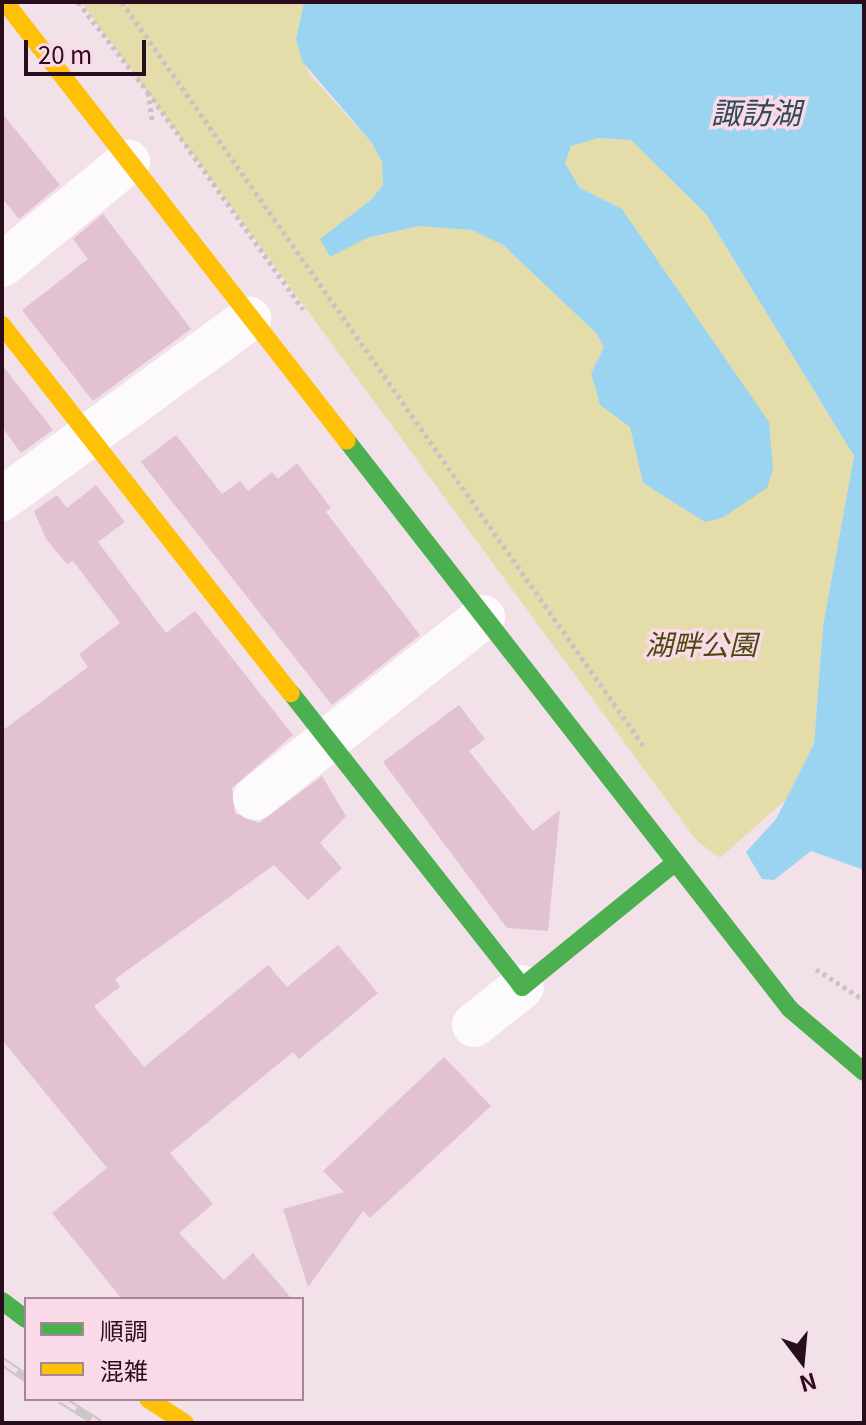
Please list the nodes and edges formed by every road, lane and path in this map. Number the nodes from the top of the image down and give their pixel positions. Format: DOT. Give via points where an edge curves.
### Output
graph roads {
  1 [pos="5,2"];
  2 [pos="78,2"];
  3 [pos="122,2"];
  4 [pos="128,162"];
  5 [pos="2,265"];
  6 [pos="249,319"];
  7 [pos="2,325"];
  8 [pos="89,439"];
  9 [pos="2,499"];
  10 [pos="483,617"];
  11 [pos="327,740"];
  12 [pos="652,758"];
  13 [pos="255,798"];
  14 [pos="676,862"];
  15 [pos="813,967"];
  16 [pos="522,987"];
  17 [pos="864,1000"];
  18 [pos="474,1025"];
  19 [pos="864,1072"];
  20 [pos="2,1301"];
  21 [pos="24,1318"];
  22 [pos="151,1401"];
  23 [pos="185,1423"];
  1 -- 4 [label="main road"];
  2 -- 4 [label="path" via="148,92 153,124"];
  3 -- 12 [label="path"];
  4 -- 5 [label="street"];
  4 -- 6 [label="main road"];
  6 -- 8 [label="street"];
  6 -- 10 [label="main road"];
  7 -- 8 [label="main road"];
  8 -- 9 [label="street"];
  8 -- 11 [label="main road"];
  10 -- 11 [label="street"];
  10 -- 14 [label="main road"];
  11 -- 13 [label="street"];
  11 -- 16 [label="main road"];
  14 -- 16 [label="main road"];
  14 -- 19 [label="main road" via="790,1009"];
  15 -- 17 [label="path"];
  16 -- 18 [label="street"];
  20 -- 21 [label="main road"];
  22 -- 23 [label="main road"];
}
